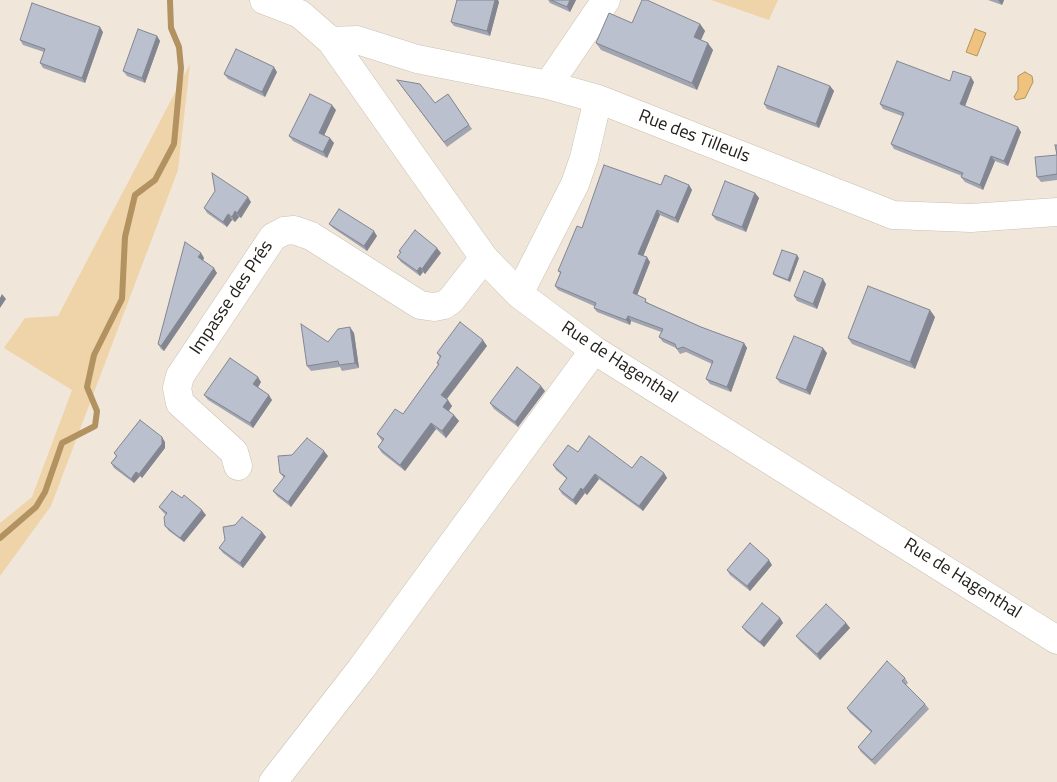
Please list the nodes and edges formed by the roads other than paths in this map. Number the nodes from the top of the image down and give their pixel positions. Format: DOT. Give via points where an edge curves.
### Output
graph roads {
  1 [pos="264,0"];
  2 [pos="606,0"];
  3 [pos="331,41"];
  4 [pos="548,85"];
  5 [pos="598,99"];
  6 [pos="1057,212"];
  7 [pos="484,258"];
  8 [pos="519,294"];
  9 [pos="594,350"];
  10 [pos="238,466"];
  11 [pos="1057,640"];
  12 [pos="273,782"];
  1 -- 3 [label="street, Rue de Hagenthal" via="300,14"];
  2 -- 4 [label="street"];
  3 -- 4 [label="street, Rue des Tilleuls" via="357,40 417,59"];
  3 -- 7 [label="street, Rue de Hagenthal"];
  4 -- 5 [label="street, Rue des Tilleuls"];
  5 -- 6 [label="street, Rue des Tilleuls" via="893,215 971,218"];
  5 -- 8 [label="street" via="575,184"];
  7 -- 8 [label="street, Rue de Hagenthal"];
  7 -- 10 [label="street, Impasse des Prés" via="451,300 434,307 420,305 311,236 294,230 273,237 180,376 177,388 180,403 234,452"];
  8 -- 9 [label="street, Rue de Hagenthal"];
  9 -- 11 [label="street, Rue de Hagenthal"];
  9 -- 12 [label="street" via="361,669"];
}
